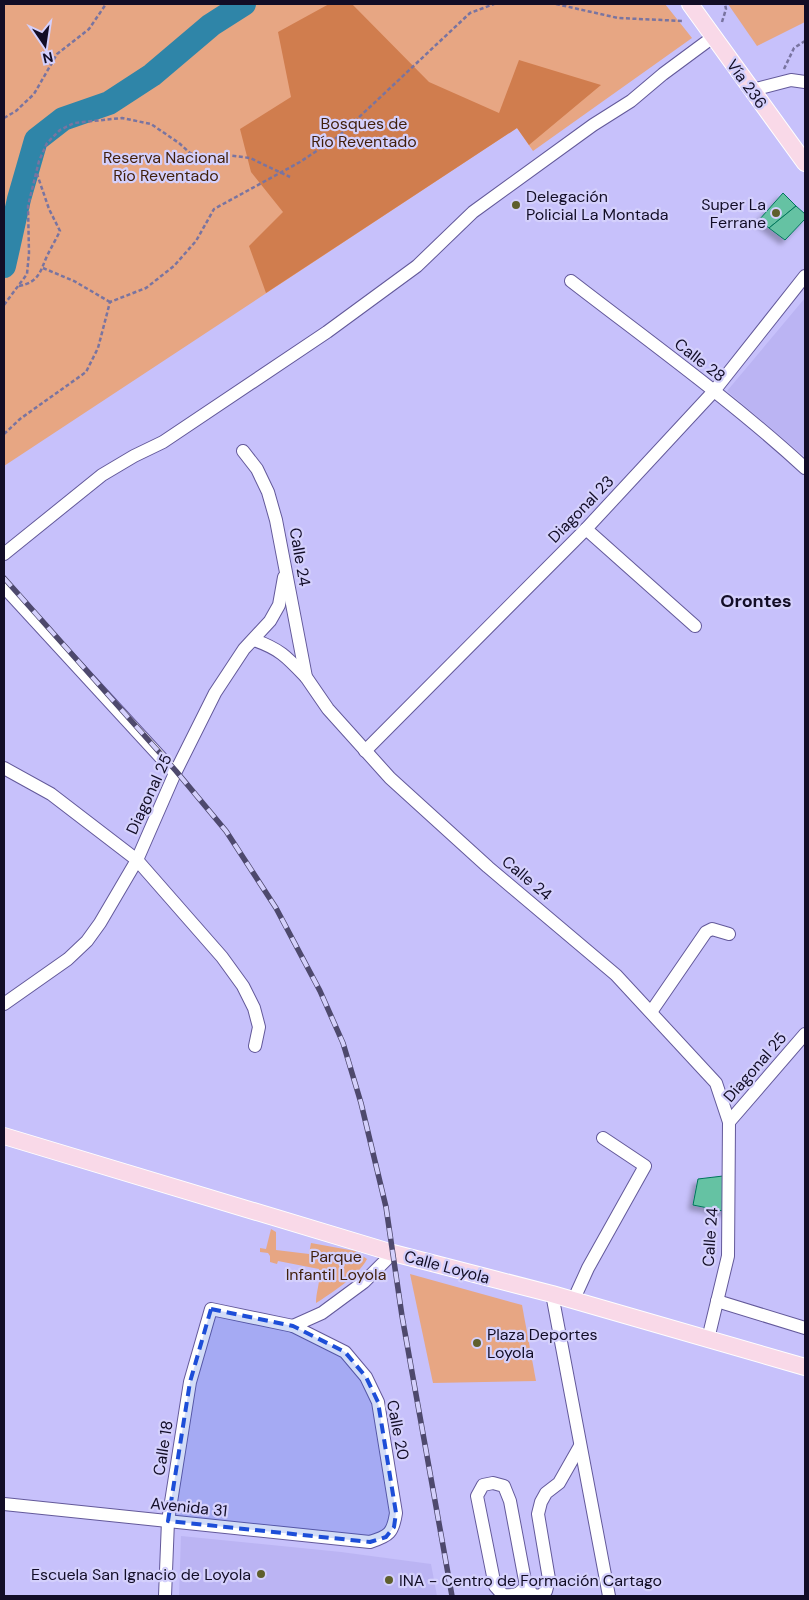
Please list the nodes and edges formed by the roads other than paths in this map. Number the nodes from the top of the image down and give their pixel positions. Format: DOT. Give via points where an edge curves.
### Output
graph roads {
  1 [pos="690,4"];
  2 [pos="713,37"];
  3 [pos="805,82"];
  4 [pos="752,90"];
  5 [pos="805,163"];
  6 [pos="805,276"];
  7 [pos="572,281"];
  8 [pos="714,391"];
  9 [pos="243,451"];
  10 [pos="805,468"];
  11 [pos="586,529"];
  12 [pos="4,554"];
  13 [pos="286,570"];
  14 [pos="4,587"];
  15 [pos="695,626"];
  16 [pos="254,640"];
  17 [pos="306,677"];
  18 [pos="364,751"];
  19 [pos="4,768"];
  20 [pos="175,773"];
  21 [pos="136,860"];
  22 [pos="730,934"];
  23 [pos="4,1004"];
  24 [pos="651,1012"];
  25 [pos="805,1034"];
  26 [pos="255,1046"];
  27 [pos="729,1122"];
  28 [pos="4,1136"];
  29 [pos="603,1138"];
  30 [pos="393,1253"];
  31 [pos="552,1294"];
  32 [pos="573,1300"];
  33 [pos="717,1301"];
  34 [pos="211,1309"];
  35 [pos="293,1326"];
  36 [pos="805,1328"];
  37 [pos="708,1339"];
  38 [pos="805,1367"];
  39 [pos="580,1446"];
  40 [pos="4,1504"];
  41 [pos="168,1521"];
  42 [pos="370,1542"];
  43 [pos="526,1586"];
  44 [pos="165,1596"];
  45 [pos="609,1596"];
  1 -- 2 [label="main road, Vía 236"];
  2 -- 4 [label="main road, Vía 236"];
  2 -- 12 [label="street" via="631,101 473,212 417,266 327,332 163,442 102,475"];
  3 -- 4 [label="street" via="791,80"];
  4 -- 5 [label="main road, Vía 236"];
  6 -- 8 [label="street, Diagonal 23"];
  7 -- 8 [label="street, Calle 28"];
  8 -- 10 [label="street, Calle 28"];
  8 -- 11 [label="street, Diagonal 23"];
  9 -- 13 [label="street, Calle 24" via="257,469 268,492"];
  11 -- 15 [label="street"];
  11 -- 18 [label="street, Diagonal 23"];
  13 -- 16 [label="street, Diagonal 25" via="279,605"];
  13 -- 17 [label="street, Calle 24"];
  14 -- 20 [label="street"];
  16 -- 17 [label="street" via="282,652"];
  16 -- 20 [label="street, Diagonal 25" via="244,649 215,693"];
  17 -- 18 [label="street, Calle 24"];
  18 -- 24 [label="street, Calle 24" via="488,867 616,975"];
  19 -- 21 [label="street" via="51,794"];
  20 -- 21 [label="street, Diagonal 25"];
  21 -- 23 [label="street, Diagonal 25" via="87,941 68,959"];
  21 -- 26 [label="street" via="222,957 243,986 259,1027"];
  22 -- 24 [label="street" via="712,929 706,932"];
  24 -- 27 [label="street, Calle 24" via="716,1083"];
  25 -- 27 [label="street, Diagonal 25"];
  27 -- 33 [label="street, Calle 24" via="728,1256"];
  28 -- 30 [label="main road, Calle Loyola"];
  29 -- 32 [label="street" via="645,1166"];
  30 -- 31 [label="main road, Calle Loyola"];
  30 -- 35 [label="street" via="364,1282 322,1313"];
  31 -- 32 [label="main road, Calle Loyola"];
  31 -- 39 [label="street"];
  32 -- 37 [label="main road, Calle Loyola"];
  33 -- 36 [label="street"];
  33 -- 37 [label="street, Calle 24"];
  34 -- 35 [label="street, Calle 20"];
  34 -- 41 [label="street, Calle 18" via="190,1382"];
  35 -- 42 [label="street, Calle 20" via="345,1352 366,1377 378,1402 396,1514 394,1527 386,1537"];
  37 -- 38 [label="main road, Calle Loyola"];
  39 -- 43 [label="street" via="559,1484 546,1493 538,1514 549,1579 546,1590 540,1596 533,1595"];
  39 -- 45 [label="street"];
  40 -- 41 [label="street, Avenida 31"];
  41 -- 42 [label="street, Avenida 31"];
  41 -- 44 [label="street, Calle 18"];
  43 -- 43 [label="street" via="510,1501 504,1486 483,1485 477,1496 495,1586 503,1595 511,1596 520,1594"];
}
